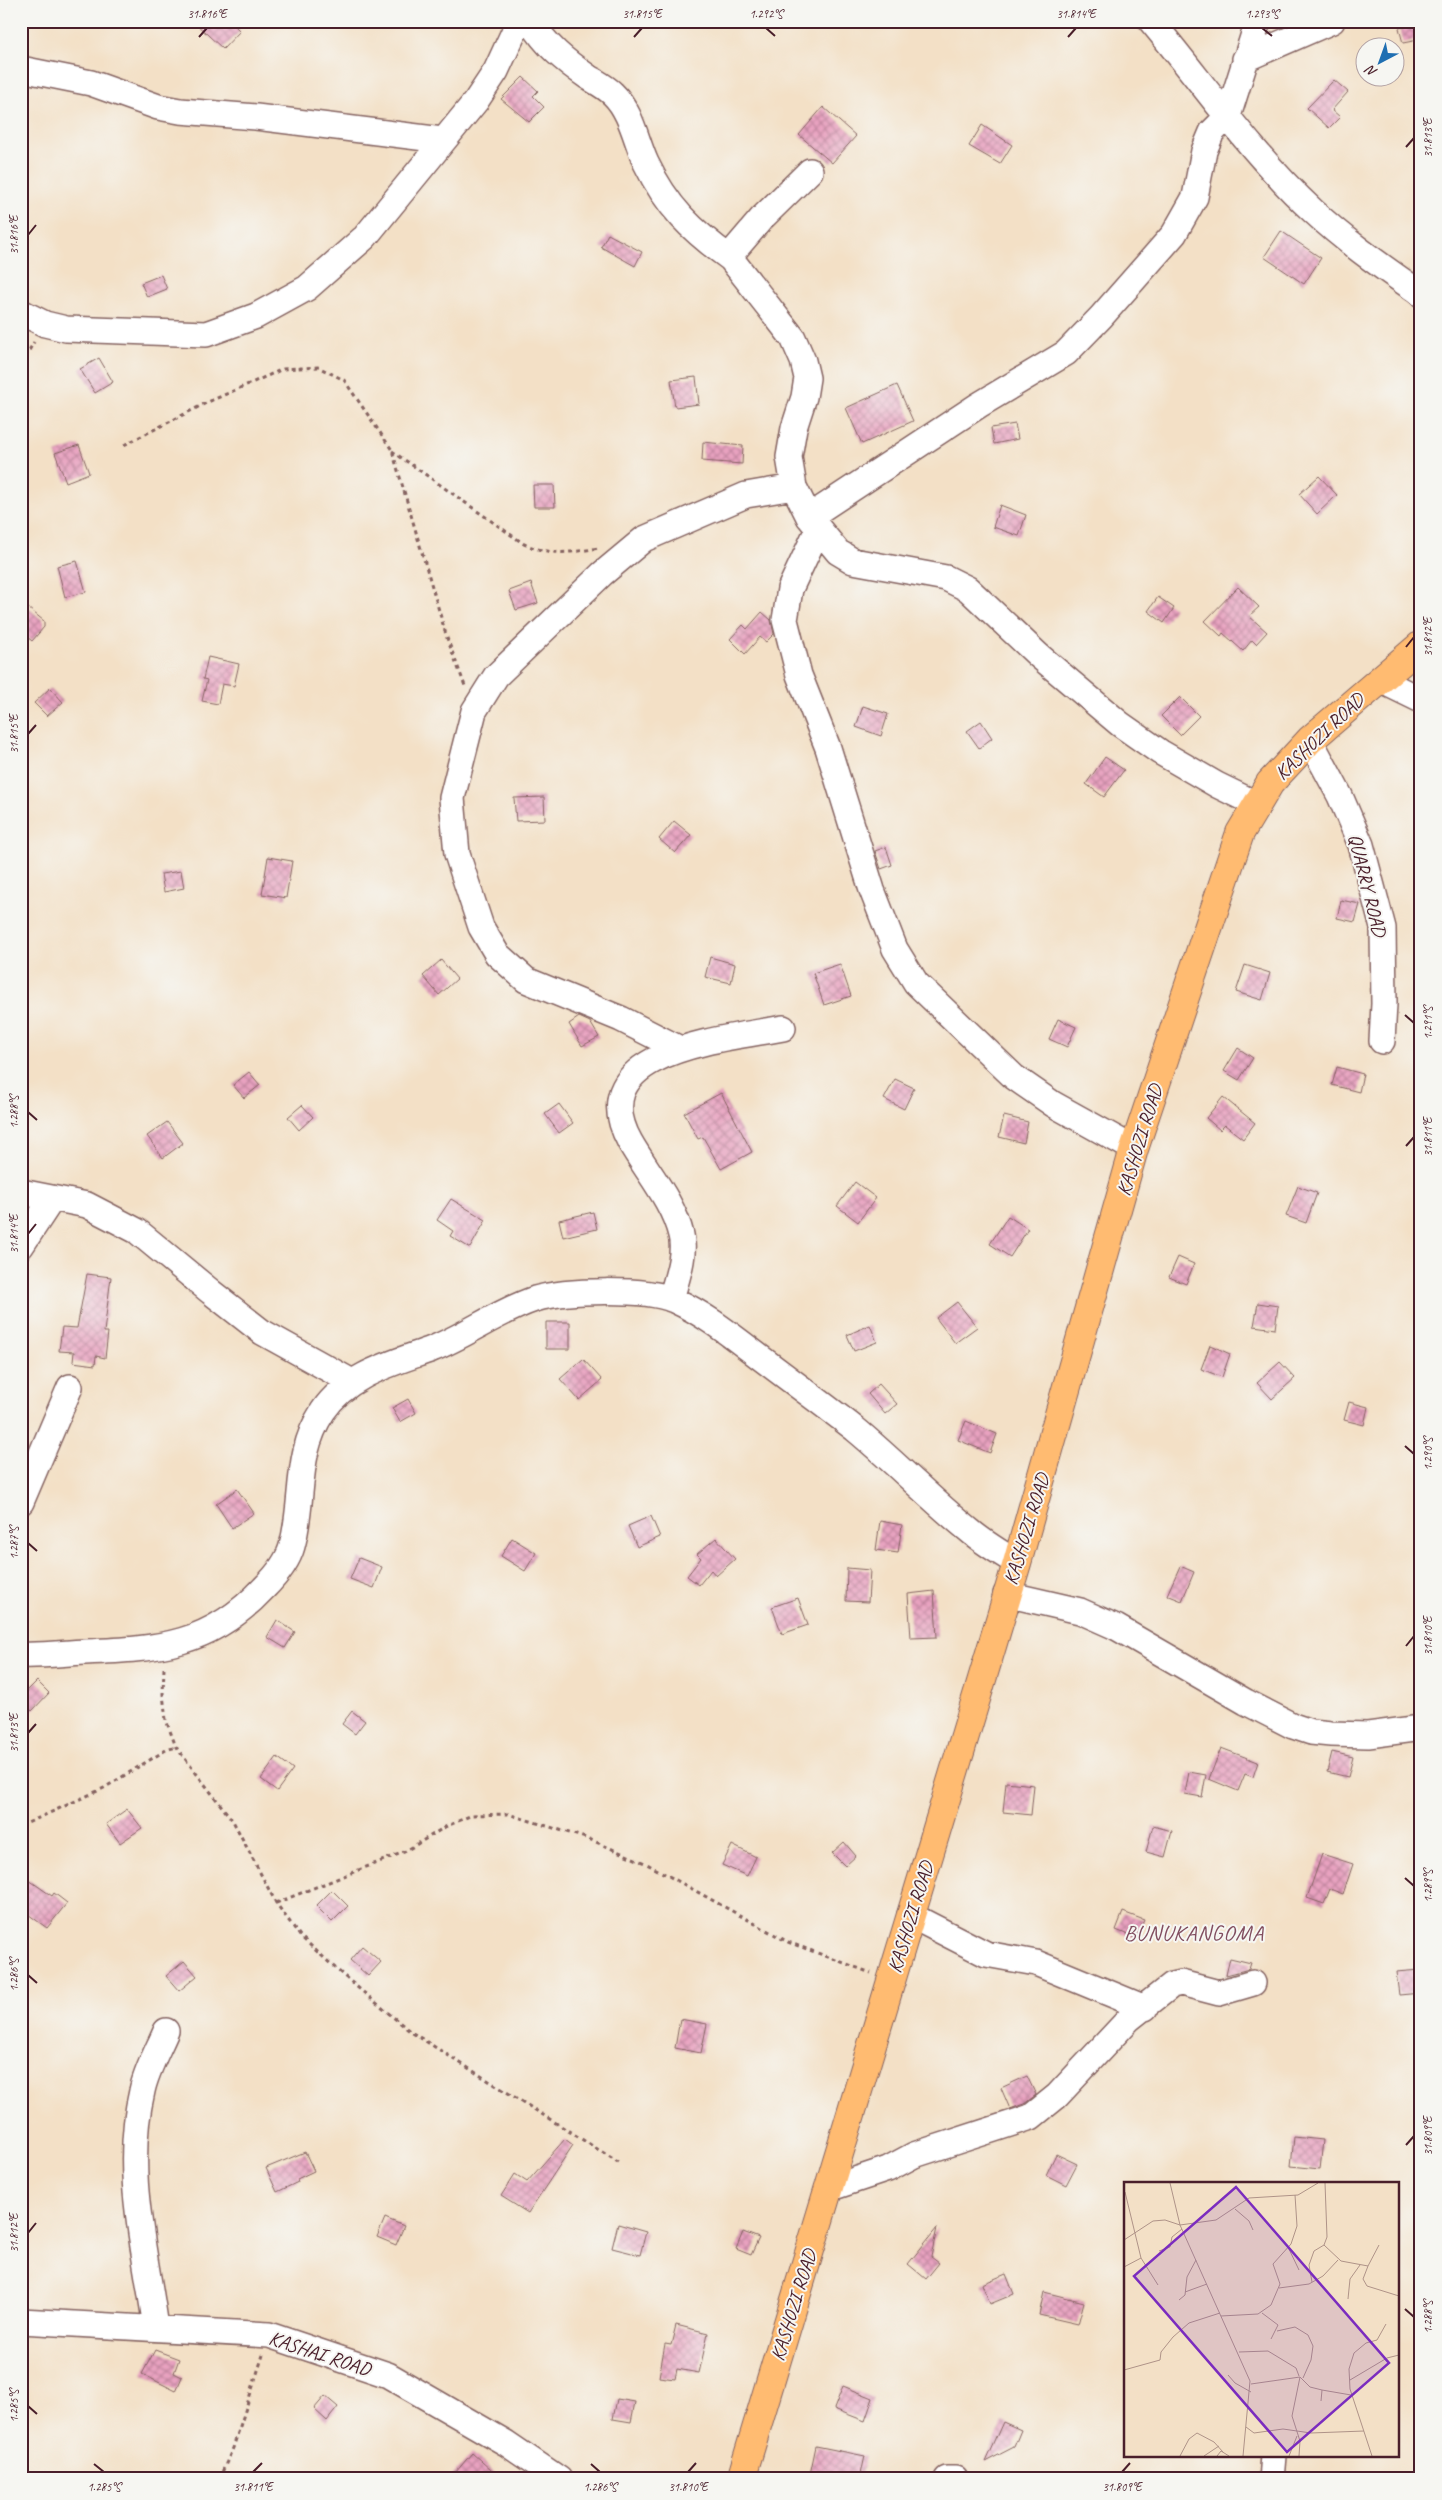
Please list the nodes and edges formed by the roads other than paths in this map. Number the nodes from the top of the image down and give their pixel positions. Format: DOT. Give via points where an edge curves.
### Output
graph roads {
  1 [pos="519,21"];
  2 [pos="532,21"];
  3 [pos="1151,21"];
  4 [pos="1258,21"];
  5 [pos="1332,21"];
  6 [pos="1245,59"];
  7 [pos="21,69"];
  8 [pos="1228,116"];
  9 [pos="442,140"];
  10 [pos="810,171"];
  11 [pos="731,259"];
  12 [pos="1421,294"];
  13 [pos="21,312"];
  14 [pos="794,487"];
  15 [pos="813,523"];
  16 [pos="1421,645"];
  17 [pos="1380,680"];
  18 [pos="1421,700"];
  19 [pos="1310,740"];
  20 [pos="1256,804"];
  21 [pos="784,1028"];
  22 [pos="1382,1041"];
  23 [pos="678,1048"];
  24 [pos="1134,1149"];
  25 [pos="21,1192"];
  26 [pos="52,1198"];
  27 [pos="21,1246"];
  28 [pos="671,1299"];
  29 [pos="352,1382"];
  30 [pos="70,1387"];
  31 [pos="21,1502"];
  32 [pos="1017,1563"];
  33 [pos="1006,1594"];
  34 [pos="21,1655"];
  35 [pos="1421,1728"];
  36 [pos="910,1915"];
  37 [pos="1253,1983"];
  38 [pos="1145,2008"];
  39 [pos="166,2031"];
  40 [pos="828,2189"];
  41 [pos="21,2321"];
  42 [pos="156,2328"];
  43 [pos="1273,2458"];
  44 [pos="559,2479"];
  45 [pos="741,2479"];
  46 [pos="947,2479"];
  47 [pos="955,2479"];
  48 [pos="1271,2479"];
  1 -- 9 [label="street" via="496,71 476,101"];
  2 -- 11 [label="street" via="550,48 614,94 665,196 687,225"];
  3 -- 8 [label="street"];
  4 -- 6 [label="street"];
  5 -- 6 [label="street"];
  6 -- 8 [label="street"];
  7 -- 9 [label="street" via="92,82 180,111"];
  8 -- 12 [label="street" via="1312,211"];
  8 -- 15 [label="street" via="1212,132 1204,151 1194,197 1174,234 1066,353 979,405"];
  9 -- 13 [label="street" via="365,238 307,288 256,316 206,334 66,329 45,324"];
  10 -- 11 [label="street" via="762,218 733,252"];
  11 -- 14 [label="street" via="793,338 803,361 807,378 789,457"];
  14 -- 15 [label="street"];
  14 -- 23 [label="street" via="746,495 644,539 602,574 496,676 474,711 452,798 457,854 481,928 497,954 526,980 621,1019"];
  15 -- 20 [label="street" via="838,552 853,561 946,578 968,589 1038,655 1120,724 1160,752"];
  15 -- 24 [label="street" via="790,589 785,620 799,675 828,748 872,890 895,949 916,984 1014,1078 1053,1104"];
  16 -- 17 [label="main road, KASHOZI ROAD"];
  17 -- 18 [label="street"];
  17 -- 19 [label="main road, KASHOZI ROAD"];
  19 -- 20 [label="main road, KASHOZI ROAD" via="1270,783"];
  19 -- 22 [label="street, QUARRY ROAD" via="1340,796 1361,845 1383,928"];
  20 -- 24 [label="main road, KASHOZI ROAD" via="1240,833 1229,864"];
  21 -- 23 [label="street"];
  23 -- 28 [label="street" via="652,1060 634,1074 623,1088 621,1102 629,1141 659,1188 682,1236 682,1255"];
  24 -- 32 [label="main road, KASHOZI ROAD"];
  25 -- 26 [label="street"];
  26 -- 27 [label="street"];
  26 -- 29 [label="street" via="87,1204 137,1231 262,1332"];
  28 -- 29 [label="street" via="654,1293 634,1292 537,1299 435,1348 395,1361"];
  28 -- 32 [label="street" via="709,1318 856,1430 972,1533"];
  29 -- 34 [label="street" via="325,1408 312,1432 304,1456 292,1546 284,1562 251,1602 234,1616 200,1635 164,1647 123,1652"];
  30 -- 31 [label="street"];
  32 -- 33 [label="main road, KASHOZI ROAD"];
  33 -- 35 [label="street" via="1080,1611 1116,1627 1231,1694 1311,1732 1368,1735"];
  33 -- 36 [label="main road, KASHOZI ROAD"];
  36 -- 38 [label="street" via="986,1954 1036,1963"];
  36 -- 40 [label="main road, KASHOZI ROAD"];
  37 -- 38 [label="street" via="1219,1993 1181,1983 1172,1985"];
  38 -- 40 [label="street" via="1129,2019 1057,2096 1031,2117 914,2155 888,2169"];
  39 -- 42 [label="street" via="142,2089 134,2135 138,2221 147,2259"];
  40 -- 45 [label="main road, KASHOZI ROAD"];
  41 -- 42 [label="street, KASHAI ROAD"];
  42 -- 44 [label="street, KASHAI ROAD" via="270,2335 388,2375 506,2443"];
  43 -- 48 [label="street"];
  46 -- 47 [label="street"];
}
